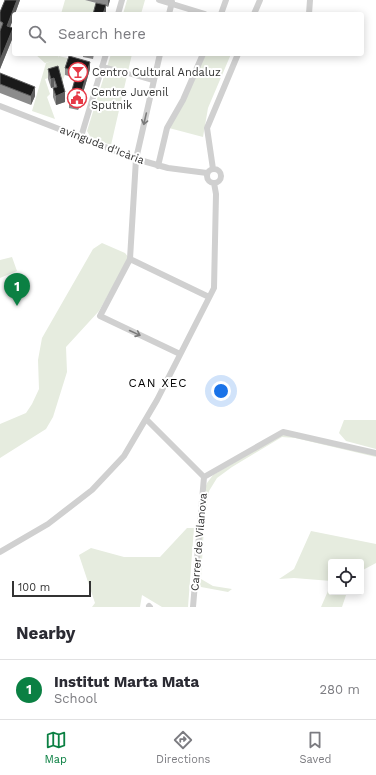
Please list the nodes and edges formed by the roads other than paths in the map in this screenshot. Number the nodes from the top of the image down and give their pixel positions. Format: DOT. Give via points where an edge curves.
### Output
graph roads {
  1 [pos="122,0"];
  2 [pos="159,0"];
  3 [pos="226,0"];
  4 [pos="260,0"];
  5 [pos="310,0"];
  6 [pos="172,2"];
  7 [pos="119,12"];
  8 [pos="170,12"];
  9 [pos="200,12"];
  10 [pos="222,12"];
  11 [pos="255,12"];
  12 [pos="309,12"];
  13 [pos="105,56"];
  14 [pos="160,56"];
  15 [pos="202,56"];
  16 [pos="237,56"];
  17 [pos="102,66"];
  18 [pos="154,81"];
  19 [pos="0,106"];
  20 [pos="81,137"];
  21 [pos="136,159"];
  22 [pos="158,166"];
  23 [pos="210,171"];
  24 [pos="214,183"];
  25 [pos="130,259"];
  26 [pos="210,297"];
  27 [pos="180,354"];
  28 [pos="146,419"];
  29 [pos="376,453"];
  30 [pos="204,477"];
  31 [pos="0,552"];
  32 [pos="193,607"];
  1 -- 7 [label="street"];
  2 -- 6 [label="street"];
  3 -- 10 [label="street"];
  4 -- 11 [label="street"];
  5 -- 12 [label="street"];
  6 -- 8 [label="street"];
  6 -- 9 [label="street"];
  13 -- 17 [label="street"];
  14 -- 18 [label="street"];
  15 -- 22 [label="street" via="183,100 166,128"];
  16 -- 23 [label="street" via="207,128"];
  17 -- 18 [label="street"];
  17 -- 20 [label="street"];
  18 -- 21 [label="street, one-way"];
  19 -- 20 [label="street, avinguda d'Icària"];
  20 -- 21 [label="street, avinguda d'Icària"];
  21 -- 22 [label="street, avinguda d'Icària"];
  21 -- 25 [label="street"];
  22 -- 23 [label="street, avinguda d'Icària" via="191,172"];
  23 -- 24 [label="street" via="208,180"];
  23 -- 24 [label="street" via="219,171 221,175 219,182"];
  24 -- 26 [label="street" via="214,288"];
  25 -- 26 [label="street"];
  25 -- 27 [label="street, one-way" via="100,316"];
  26 -- 27 [label="street"];
  27 -- 28 [label="street"];
  28 -- 30 [label="street"];
  28 -- 31 [label="street" via="124,456 92,490 48,524"];
  29 -- 30 [label="street" via="282,432"];
  30 -- 32 [label="street, Carrer de Vilanova"];
}
